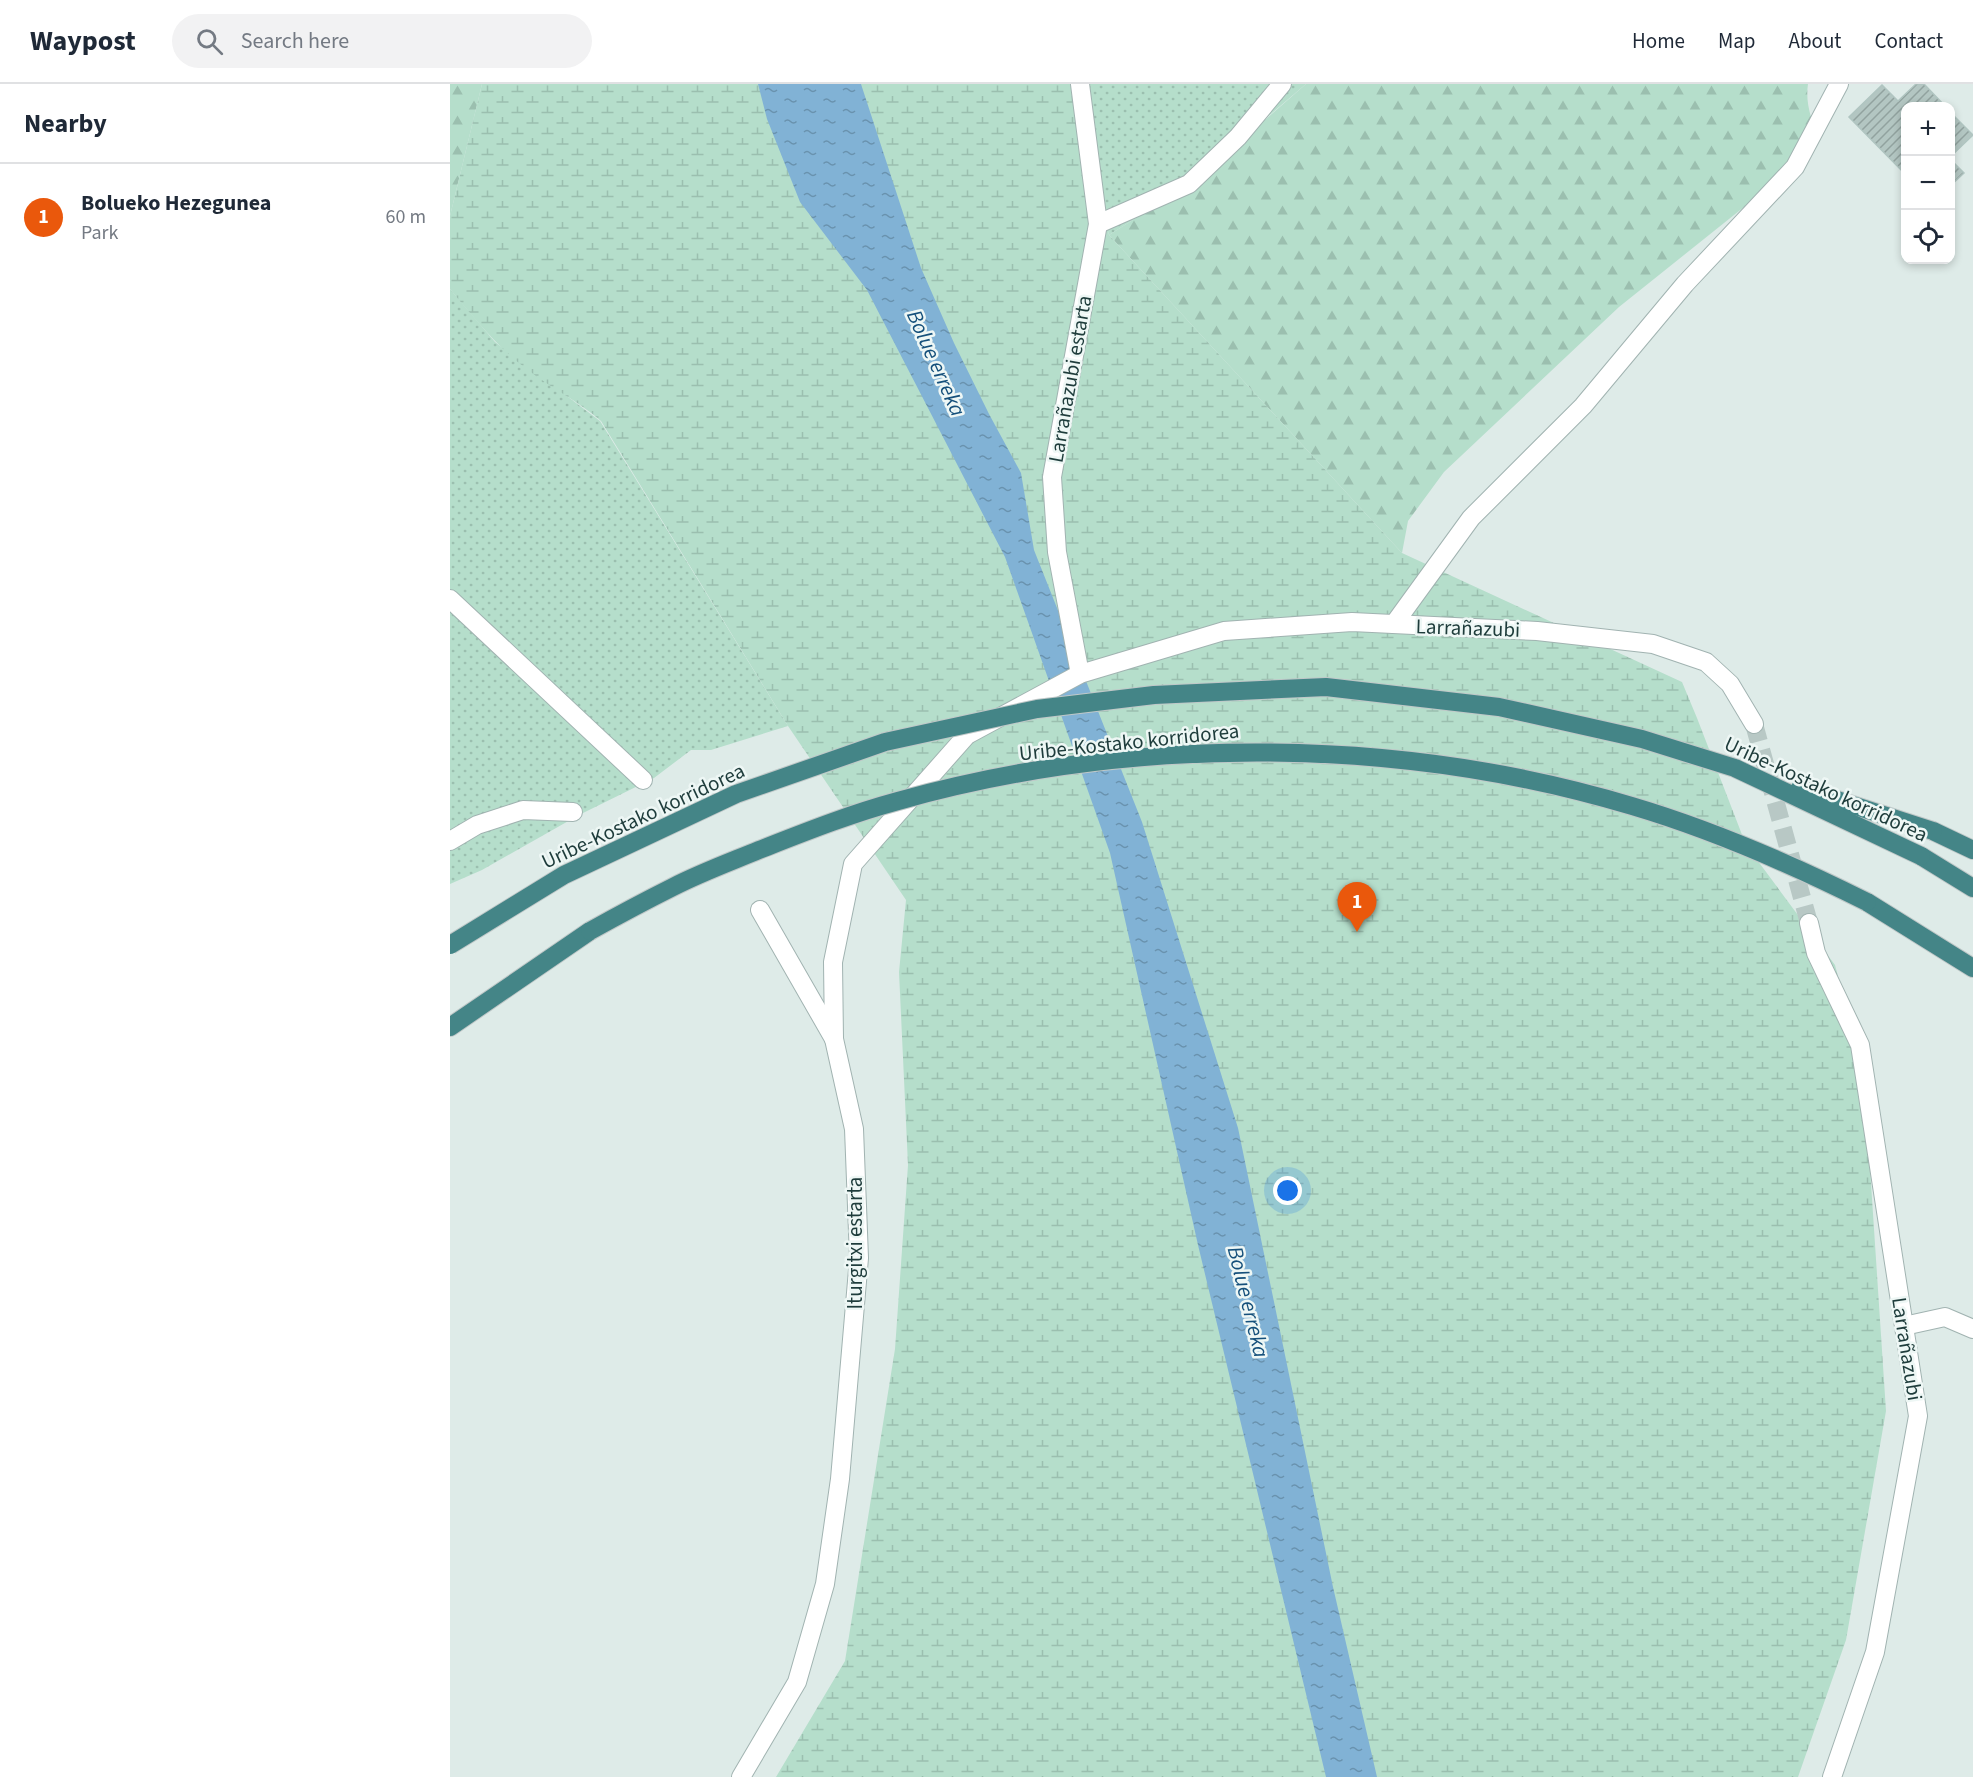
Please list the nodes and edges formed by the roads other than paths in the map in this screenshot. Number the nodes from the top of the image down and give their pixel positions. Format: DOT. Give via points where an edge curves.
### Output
graph roads {
  1 [pos="1080,84"];
  2 [pos="1282,84"];
  3 [pos="1839,84"];
  4 [pos="1098,224"];
  5 [pos="450,599"];
  6 [pos="1394,624"];
  7 [pos="1080,674"];
  8 [pos="1754,724"];
  9 [pos="967,735"];
  10 [pos="1735,768"];
  11 [pos="643,780"];
  12 [pos="573,812"];
  13 [pos="450,841"];
  14 [pos="1973,850"];
  15 [pos="1973,888"];
  16 [pos="760,910"];
  17 [pos="1809,922"];
  18 [pos="450,945"];
  19 [pos="1973,968"];
  20 [pos="450,1027"];
  21 [pos="834,1039"];
  22 [pos="1904,1326"];
  23 [pos="1973,1329"];
  24 [pos="741,1777"];
  25 [pos="1832,1777"];
  1 -- 4 [label="street, Larrañazubi estarta"];
  2 -- 4 [label="street" via="1238,137 1189,184"];
  3 -- 6 [label="street" via="1795,167 1685,285 1583,406 1471,518"];
  4 -- 7 [label="street, Larrañazubi estarta" via="1052,477 1057,552"];
  5 -- 11 [label="street"];
  6 -- 7 [label="street, Larrañazubi" via="1352,622 1224,631"];
  6 -- 8 [label="street, Larrañazubi" via="1538,631 1653,644 1706,662 1730,684"];
  7 -- 9 [label="street, Larrañazubi"];
  9 -- 21 [label="street, Iturgitxi estarta" via="853,864 833,962"];
  10 -- 14 [label="highway, bridge" via="1934,831"];
  10 -- 15 [label="highway, Uribe-Kostako korridorea, bridge" via="1921,856"];
  10 -- 18 [label="highway, Uribe-Kostako korridorea, bridge" via="1642,739 1499,707 1326,687 1154,695 1037,709 885,742 736,794 564,875"];
  12 -- 13 [label="street" via="523,810 477,825"];
  16 -- 21 [label="street"];
  17 -- 22 [label="street, Larrañazubi" via="1816,953 1860,1045"];
  19 -- 20 [label="highway, Uribe-Kostako korridorea, bridge" via="1867,902 1805,872 1722,836 1553,784 1408,760 1343,754 1173,755 1057,767 967,784 897,801 816,828 675,886 590,931"];
  21 -- 24 [label="street, Iturgitxi estarta" via="854,1129 859,1258 840,1479 825,1584 797,1682"];
  22 -- 23 [label="street" via="1945,1317"];
  22 -- 25 [label="street, Larrañazubi" via="1918,1416 1875,1652"];
}
